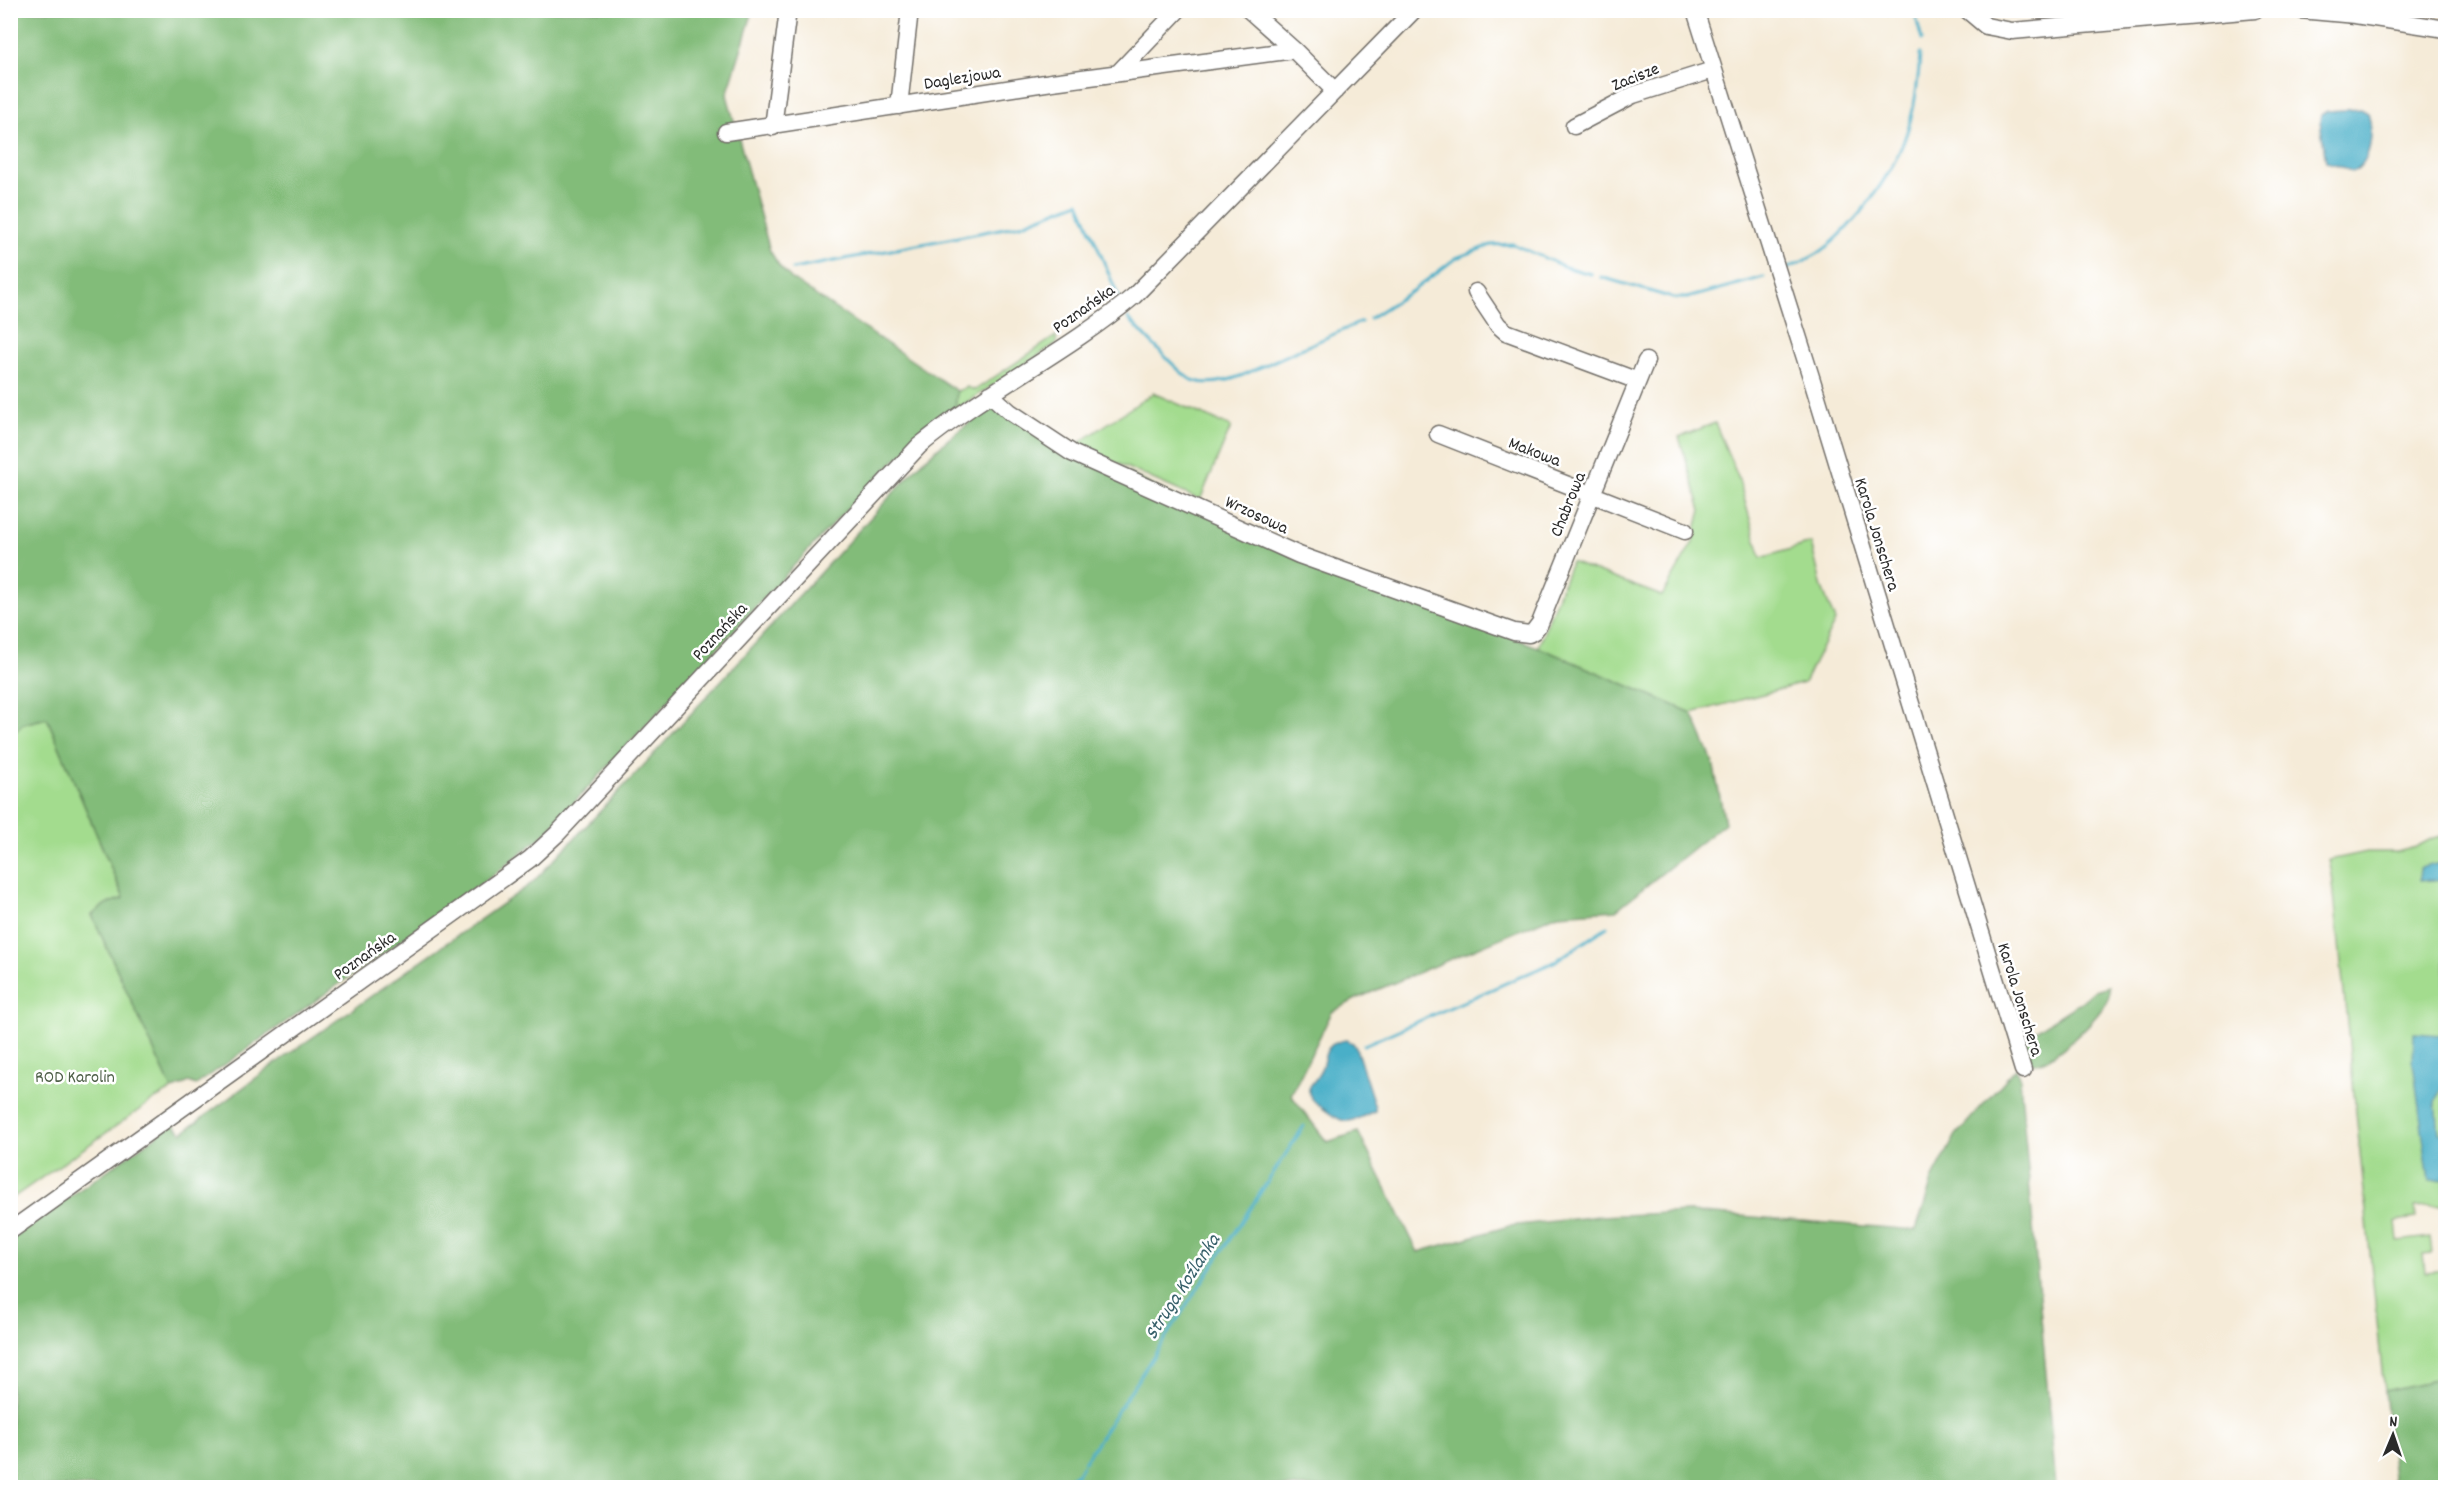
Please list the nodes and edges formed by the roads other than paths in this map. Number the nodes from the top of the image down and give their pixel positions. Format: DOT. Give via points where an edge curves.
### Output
graph roads {
  1 [pos="788,10"];
  2 [pos="910,10"];
  3 [pos="1178,10"];
  4 [pos="1249,10"];
  5 [pos="1414,10"];
  6 [pos="1695,10"];
  7 [pos="1966,10"];
  8 [pos="2255,10"];
  9 [pos="2300,10"];
  10 [pos="2445,29"];
  11 [pos="1294,50"];
  12 [pos="1713,70"];
  13 [pos="1118,73"];
  14 [pos="1335,91"];
  15 [pos="899,106"];
  16 [pos="1574,126"];
  17 [pos="773,127"];
  18 [pos="726,132"];
  19 [pos="1476,292"];
  20 [pos="1646,361"];
  21 [pos="1638,381"];
  22 [pos="990,394"];
  23 [pos="1438,434"];
  24 [pos="1592,494"];
  25 [pos="1685,531"];
  26 [pos="1524,634"];
  27 [pos="2023,1070"];
  28 [pos="10,1231"];
  1 -- 17 [label="street"];
  2 -- 15 [label="street"];
  3 -- 13 [label="street"];
  4 -- 11 [label="street"];
  5 -- 14 [label="street, Poznańska"];
  6 -- 12 [label="street, Karola Jonschera"];
  7 -- 8 [label="street" via="1986,26 2012,31"];
  9 -- 10 [label="street"];
  11 -- 13 [label="street, Daglezjowa"];
  11 -- 14 [label="street"];
  12 -- 16 [label="street, Zacisze" via="1633,95"];
  12 -- 27 [label="street, Karola Jonschera"];
  13 -- 15 [label="street, Daglezjowa"];
  14 -- 22 [label="street, Poznańska" via="1134,296"];
  15 -- 17 [label="street, Daglezjowa"];
  17 -- 18 [label="street, Daglezjowa"];
  19 -- 21 [label="street" via="1506,332"];
  20 -- 21 [label="street, Chabrowa"];
  21 -- 24 [label="street, Chabrowa"];
  22 -- 26 [label="street, Wrzosowa" via="1072,453 1299,555"];
  22 -- 28 [label="street, Poznańska" via="907,458 530,859"];
  23 -- 24 [label="street, Makowa"];
  24 -- 25 [label="street, Makowa"];
  24 -- 26 [label="street, Chabrowa" via="1537,628"];
}
